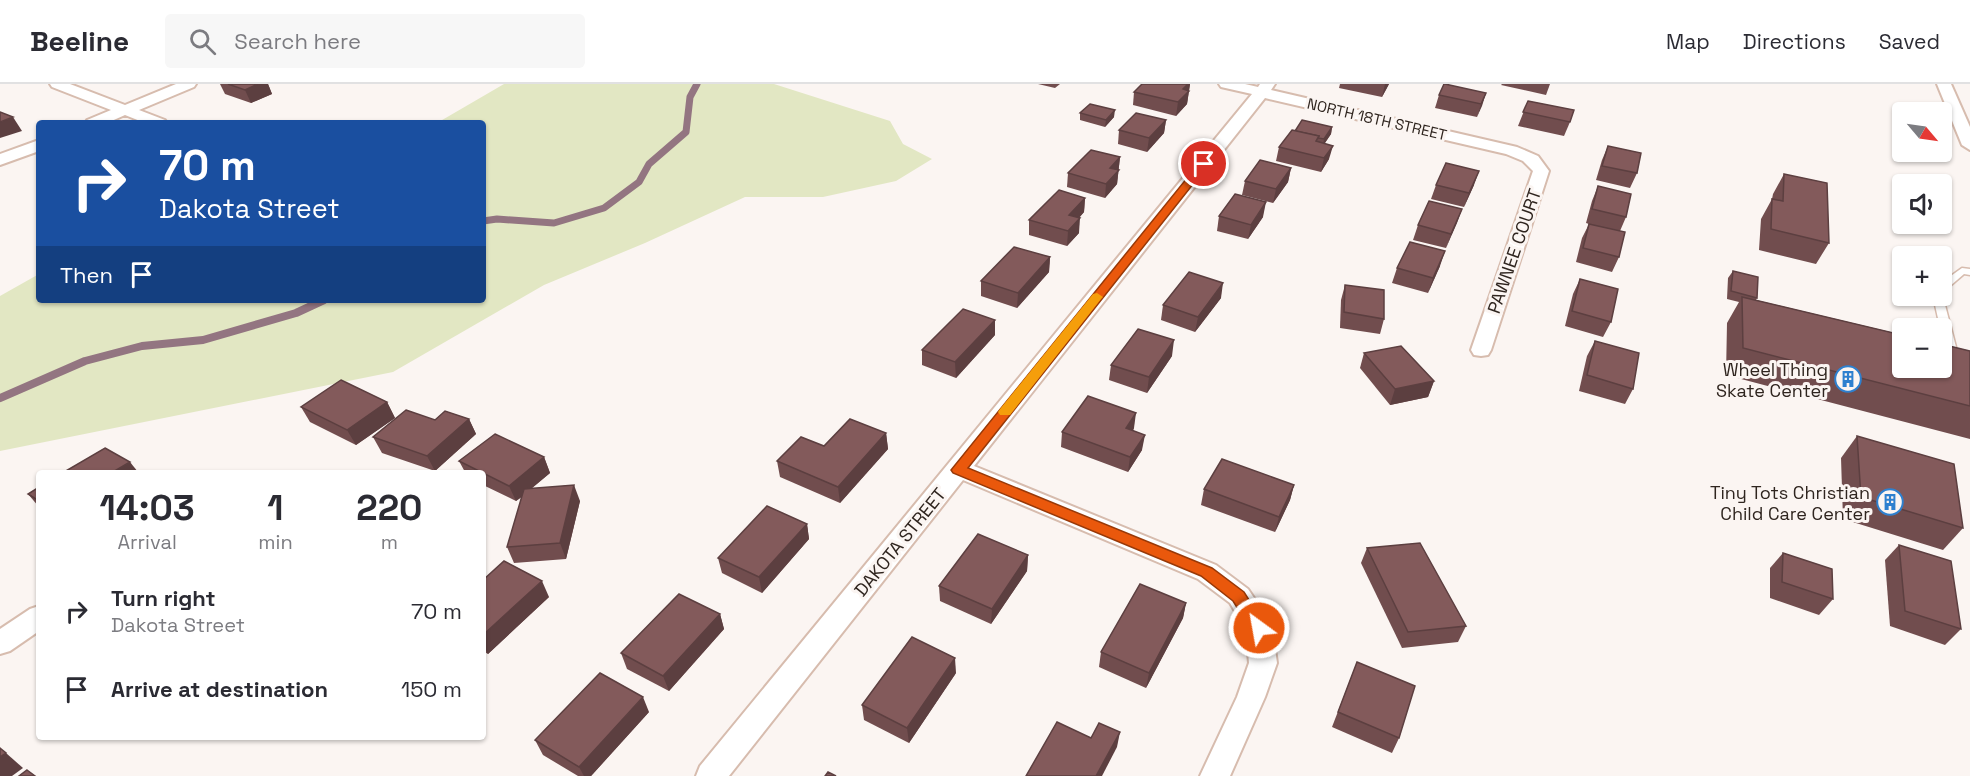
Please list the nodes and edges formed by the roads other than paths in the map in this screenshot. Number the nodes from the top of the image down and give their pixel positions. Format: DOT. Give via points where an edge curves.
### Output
graph roads {
  1 [pos="57,84"];
  2 [pos="189,84"];
  3 [pos="1226,84"];
  4 [pos="1944,84"];
  5 [pos="1265,88"];
  6 [pos="126,110"];
  7 [pos="101,120"];
  8 [pos="151,120"];
  9 [pos="1970,145"];
  10 [pos="36,146"];
  11 [pos="1528,156"];
  12 [pos="0,160"];
  13 [pos="1970,272"];
  14 [pos="1943,318"];
  15 [pos="1480,350"];
  16 [pos="958,470"];
  17 [pos="36,619"];
  18 [pos="0,643"];
  19 [pos="711,776"];
  20 [pos="1215,776"];
  1 -- 6 [label="street"];
  2 -- 6 [label="street"];
  3 -- 5 [label="street, NORTH 18TH STREET"];
  4 -- 9 [label="street"];
  5 -- 11 [label="street, NORTH 18TH STREET"];
  5 -- 16 [label="street, DAKOTA STREET"];
  6 -- 7 [label="street"];
  6 -- 8 [label="street"];
  10 -- 12 [label="street"];
  11 -- 15 [label="street, PAWNEE COURT" via="1541,171"];
  13 -- 14 [label="lane" via="1962,271 1945,285 1940,305"];
  16 -- 19 [label="street, DAKOTA STREET"];
  16 -- 20 [label="street" via="1207,572 1239,596 1259,628 1263,663"];
  17 -- 18 [label="street"];
}
